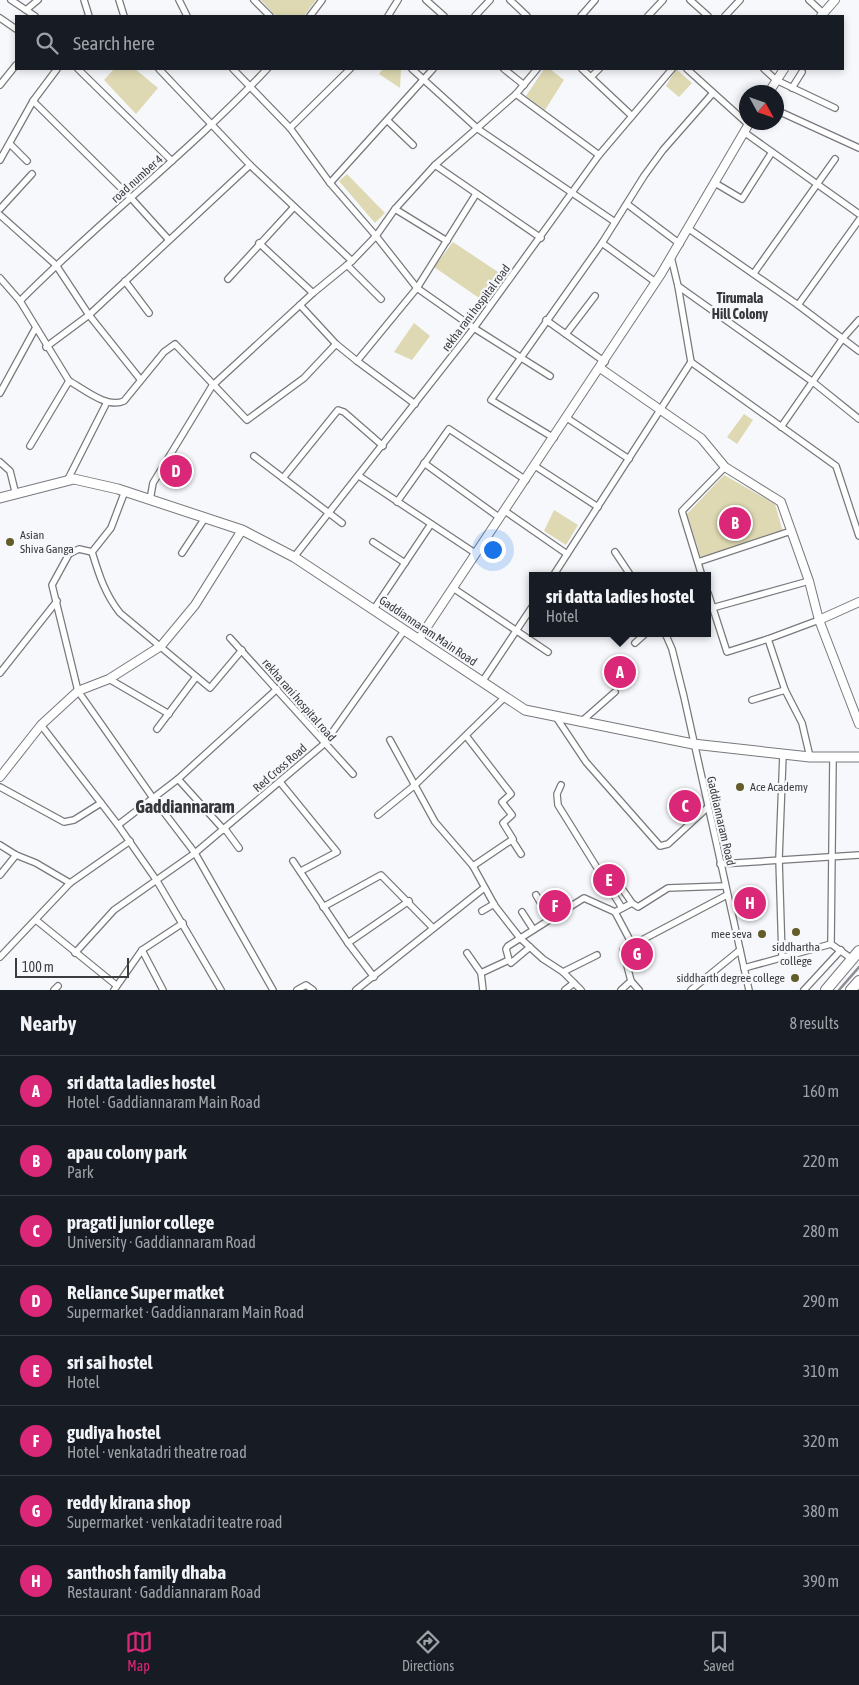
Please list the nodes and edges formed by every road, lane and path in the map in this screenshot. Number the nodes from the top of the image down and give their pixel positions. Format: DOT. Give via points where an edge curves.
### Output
graph roads {
  1 [pos="12,0"];
  2 [pos="38,0"];
  3 [pos="84,0"];
  4 [pos="119,0"];
  5 [pos="179,0"];
  6 [pos="254,0"];
  7 [pos="322,0"];
  8 [pos="398,0"];
  9 [pos="426,0"];
  10 [pos="490,0"];
  11 [pos="510,0"];
  12 [pos="595,0"];
  13 [pos="663,0"];
  14 [pos="690,0"];
  15 [pos="740,0"];
  16 [pos="809,0"];
  17 [pos="835,0"];
  18 [pos="26,10"];
  19 [pos="34,15"];
  20 [pos="89,15"];
  21 [pos="124,15"];
  22 [pos="187,15"];
  23 [pos="269,15"];
  24 [pos="311,15"];
  25 [pos="389,15"];
  26 [pos="443,15"];
  27 [pos="477,15"];
  28 [pos="526,15"];
  29 [pos="582,15"];
  30 [pos="649,15"];
  31 [pos="707,15"];
  32 [pos="726,15"];
  33 [pos="822,15"];
  34 [pos="0,18"];
  35 [pos="15,28"];
  36 [pos="15,65"];
  37 [pos="56,70"];
  38 [pos="79,70"];
  39 [pos="161,70"];
  40 [pos="234,70"];
  41 [pos="265,70"];
  42 [pos="349,70"];
  43 [pos="413,70"];
  44 [pos="432,70"];
  45 [pos="505,70"];
  46 [pos="536,70"];
  47 [pos="583,70"];
  48 [pos="598,70"];
  49 [pos="671,70"];
  50 [pos="688,70"];
  51 [pos="765,70"];
  52 [pos="783,70"];
  53 [pos="802,72"];
  54 [pos="591,77"];
  55 [pos="424,80"];
  56 [pos="776,80"];
  57 [pos="0,85"];
  58 [pos="524,85"];
  59 [pos="773,85"];
  60 [pos="250,87"];
  61 [pos="792,88"];
  62 [pos="713,93"];
  63 [pos="516,94"];
  64 [pos="33,101"];
  65 [pos="835,108"];
  66 [pos="784,114"];
  67 [pos="739,115"];
  68 [pos="632,116"];
  69 [pos="388,121"];
  70 [pos="211,125"];
  71 [pos="290,128"];
  72 [pos="478,128"];
  73 [pos="744,132"];
  74 [pos="10,144"];
  75 [pos="413,145"];
  76 [pos="0,148"];
  77 [pos="859,148"];
  78 [pos="6,152"];
  79 [pos="772,152"];
  80 [pos="599,155"];
  81 [pos="0,160"];
  82 [pos="172,160"];
  83 [pos="835,160"];
  84 [pos="27,161"];
  85 [pos="250,165"];
  86 [pos="435,166"];
  87 [pos="32,174"];
  88 [pos="330,183"];
  89 [pos="715,183"];
  90 [pos="818,183"];
  91 [pos="573,193"];
  92 [pos="476,194"];
  93 [pos="131,198"];
  94 [pos="627,204"];
  95 [pos="294,207"];
  96 [pos="0,209"];
  97 [pos="395,209"];
  98 [pos="859,214"];
  99 [pos="0,215"];
  100 [pos="859,220"];
  101 [pos="615,222"];
  102 [pos="689,229"];
  103 [pos="376,236"];
  104 [pos="541,238"];
  105 [pos="169,240"];
  106 [pos="447,241"];
  107 [pos="259,243"];
  108 [pos="602,243"];
  109 [pos="680,244"];
  110 [pos="671,257"];
  111 [pos="350,263"];
  112 [pos="56,265"];
  113 [pos="754,274"];
  114 [pos="228,279"];
  115 [pos="125,281"];
  116 [pos="654,281"];
  117 [pos="1,282"];
  118 [pos="678,286"];
  119 [pos="417,288"];
  120 [pos="313,292"];
  121 [pos="595,296"];
  122 [pos="381,299"];
  123 [pos="20,302"];
  124 [pos="300,305"];
  125 [pos="798,305"];
  126 [pos="149,313"];
  127 [pos="89,315"];
  128 [pos="546,320"];
  129 [pos="859,320"];
  130 [pos="474,328"];
  131 [pos="35,329"];
  132 [pos="566,334"];
  133 [pos="843,338"];
  134 [pos="336,344"];
  135 [pos="46,347"];
  136 [pos="859,351"];
  137 [pos="521,356"];
  138 [pos="357,362"];
  139 [pos="691,362"];
  140 [pos="602,365"];
  141 [pos="550,376"];
  142 [pos="140,379"];
  143 [pos="69,381"];
  144 [pos="812,382"];
  145 [pos="212,386"];
  146 [pos="0,393"];
  147 [pos="107,402"];
  148 [pos="415,404"];
  149 [pos="661,410"];
  150 [pos="567,418"];
  151 [pos="859,419"];
  152 [pos="781,427"];
  153 [pos="554,438"];
  154 [pos="30,446"];
  155 [pos="382,446"];
  156 [pos="254,456"];
  157 [pos="629,460"];
  158 [pos="0,462"];
  159 [pos="424,463"];
  160 [pos="535,466"];
  161 [pos="725,467"];
  162 [pos="359,476"];
  163 [pos="283,478"];
  164 [pos="526,480"];
  165 [pos="66,481"];
  166 [pos="125,491"];
  167 [pos="16,495"];
  168 [pos="0,498"];
  169 [pos="150,500"];
  170 [pos="397,502"];
  171 [pos="598,507"];
  172 [pos="328,514"];
  173 [pos="503,514"];
  174 [pos="205,518"];
  175 [pos="342,523"];
  176 [pos="431,524"];
  177 [pos="242,530"];
  178 [pos="791,531"];
  179 [pos="859,536"];
  180 [pos="373,542"];
  181 [pos="92,552"];
  182 [pos="615,552"];
  183 [pos="182,553"];
  184 [pos="475,553"];
  185 [pos="567,554"];
  186 [pos="294,557"];
  187 [pos="698,562"];
  188 [pos="405,563"];
  189 [pos="556,572"];
  190 [pos="628,572"];
  191 [pos="701,572"];
  192 [pos="809,581"];
  193 [pos="453,588"];
  194 [pos="57,601"];
  195 [pos="859,602"];
  196 [pos="711,604"];
  197 [pos="712,608"];
  198 [pos="374,609"];
  199 [pos="529,612"];
  200 [pos="819,620"];
  201 [pos="517,631"];
  202 [pos="404,632"];
  203 [pos="642,637"];
  204 [pos="667,637"];
  205 [pos="230,638"];
  206 [pos="768,639"];
  207 [pos="419,640"];
  208 [pos="635,643"];
  209 [pos="161,646"];
  210 [pos="242,650"];
  211 [pos="548,652"];
  212 [pos="0,673"];
  213 [pos="196,677"];
  214 [pos="109,679"];
  215 [pos="482,682"];
  216 [pos="277,689"];
  217 [pos="785,690"];
  218 [pos="78,691"];
  219 [pos="615,692"];
  220 [pos="505,697"];
  221 [pos="752,700"];
  222 [pos="169,714"];
  223 [pos="556,717"];
  224 [pos="582,721"];
  225 [pos="859,724"];
  226 [pos="41,725"];
  227 [pos="157,729"];
  228 [pos="467,737"];
  229 [pos="390,740"];
  230 [pos="324,744"];
  231 [pos="693,744"];
  232 [pos="783,754"];
  233 [pos="810,757"];
  234 [pos="832,757"];
  235 [pos="859,757"];
  236 [pos="354,774"];
  237 [pos="0,777"];
  238 [pos="178,779"];
  239 [pos="280,782"];
  240 [pos="561,784"];
  241 [pos="415,785"];
  242 [pos="0,787"];
  243 [pos="153,798"];
  244 [pos="101,803"];
  245 [pos="708,808"];
  246 [pos="378,815"];
  247 [pos="118,824"];
  248 [pos="224,829"];
  249 [pos="512,840"];
  250 [pos="130,841"];
  251 [pos="0,845"];
  252 [pos="239,848"];
  253 [pos="195,853"];
  254 [pos="521,854"];
  255 [pos="859,854"];
  256 [pos="16,855"];
  257 [pos="831,857"];
  258 [pos="779,859"];
  259 [pos="293,861"];
  260 [pos="720,864"];
  261 [pos="473,866"];
  262 [pos="301,871"];
  263 [pos="0,875"];
  264 [pos="614,877"];
  265 [pos="157,880"];
  266 [pos="70,883"];
  267 [pos="725,886"];
  268 [pos="484,888"];
  269 [pos="536,895"];
  270 [pos="728,895"];
  271 [pos="409,901"];
  272 [pos="632,903"];
  273 [pos="494,904"];
  274 [pos="323,908"];
  275 [pos="622,908"];
  276 [pos="482,911"];
  277 [pos="522,912"];
  278 [pos="616,912"];
  279 [pos="550,919"];
  280 [pos="36,920"];
  281 [pos="183,923"];
  282 [pos="433,928"];
  283 [pos="533,929"];
  284 [pos="520,938"];
  285 [pos="348,943"];
  286 [pos="632,944"];
  287 [pos="831,944"];
  288 [pos="530,947"];
  289 [pos="142,950"];
  290 [pos="740,950"];
  291 [pos="841,950"];
  292 [pos="75,952"];
  293 [pos="467,953"];
  294 [pos="857,953"];
  295 [pos="597,955"];
  296 [pos="0,957"];
  297 [pos="782,957"];
  298 [pos="511,963"];
  299 [pos="744,968"];
  300 [pos="563,972"];
  301 [pos="481,973"];
  302 [pos="374,977"];
  303 [pos="631,981"];
  304 [pos="859,981"];
  305 [pos="574,983"];
  306 [pos="115,988"];
  307 [pos="162,990"];
  308 [pos="220,990"];
  309 [pos="273,990"];
  310 [pos="297,990"];
  311 [pos="313,990"];
  312 [pos="356,990"];
  313 [pos="483,990"];
  314 [pos="565,990"];
  315 [pos="580,990"];
  316 [pos="620,990"];
  317 [pos="640,990"];
  318 [pos="691,990"];
  319 [pos="749,990"];
  320 [pos="804,990"];
  321 [pos="826,990"];
  322 [pos="851,990"];
  1 -- 18 [label="street"];
  2 -- 18 [label="street"];
  3 -- 20 [label="street"];
  4 -- 21 [label="street"];
  5 -- 22 [label="street"];
  6 -- 23 [label="street"];
  7 -- 24 [label="street"];
  8 -- 25 [label="street"];
  9 -- 26 [label="street"];
  10 -- 27 [label="street"];
  11 -- 28 [label="street"];
  12 -- 29 [label="street"];
  13 -- 30 [label="street"];
  14 -- 31 [label="street"];
  15 -- 32 [label="street"];
  16 -- 33 [label="street"];
  17 -- 33 [label="street"];
  18 -- 19 [label="street"];
  34 -- 35 [label="street"];
  36 -- 57 [label="street"];
  37 -- 64 [label="street"];
  38 -- 82 [label="street"];
  39 -- 70 [label="street"];
  40 -- 60 [label="street"];
  41 -- 60 [label="street, road number 4"];
  42 -- 71 [label="street"];
  43 -- 55 [label="street"];
  44 -- 55 [label="street"];
  45 -- 58 [label="street"];
  46 -- 58 [label="street"];
  47 -- 54 [label="street"];
  48 -- 54 [label="street"];
  49 -- 68 [label="street, rekha rani hospital road"];
  50 -- 62 [label="street"];
  51 -- 56 [label="street"];
  52 -- 56 [label="street"];
  53 -- 61 [label="street"];
  54 -- 68 [label="street"];
  55 -- 69 [label="street"];
  55 -- 72 [label="street"];
  56 -- 59 [label="street"];
  56 -- 61 [label="street"];
  58 -- 63 [label="street"];
  60 -- 70 [label="street, road number 4"];
  60 -- 71 [label="street"];
  61 -- 65 [label="street"];
  62 -- 67 [label="street"];
  62 -- 94 [label="street" via="663,150"];
  63 -- 72 [label="street"];
  63 -- 80 [label="street"];
  64 -- 74 [label="street"];
  64 -- 93 [label="street"];
  66 -- 77 [label="street"];
  68 -- 80 [label="street, rekha rani hospital road"];
  69 -- 75 [label="street"];
  69 -- 88 [label="street"];
  70 -- 82 [label="street, road number 4"];
  70 -- 85 [label="street"];
  71 -- 88 [label="street"];
  72 -- 86 [label="street"];
  72 -- 91 [label="street"];
  73 -- 79 [label="street"];
  73 -- 89 [label="street"];
  74 -- 78 [label="street"];
  74 -- 84 [label="street"];
  76 -- 78 [label="street"];
  78 -- 81 [label="street"];
  79 -- 89 [label="street" via="742,199"];
  79 -- 90 [label="street"];
  80 -- 91 [label="street, rekha rani hospital road"];
  82 -- 93 [label="street, road number 4"];
  83 -- 90 [label="street"];
  85 -- 95 [label="street"];
  85 -- 105 [label="street"];
  86 -- 92 [label="street"];
  86 -- 97 [label="street"];
  87 -- 96 [label="street"];
  88 -- 103 [label="street"];
  89 -- 102 [label="street"];
  90 -- 98 [label="street"];
  90 -- 113 [label="street"];
  91 -- 101 [label="street"];
  91 -- 104 [label="street, rekha rani hospital road"];
  92 -- 104 [label="street"];
  92 -- 106 [label="street"];
  93 -- 105 [label="street"];
  93 -- 112 [label="street, road number 4"];
  94 -- 101 [label="street"];
  94 -- 109 [label="street"];
  95 -- 107 [label="street"];
  95 -- 111 [label="street"];
  97 -- 103 [label="street"];
  97 -- 106 [label="street"];
  99 -- 112 [label="street"];
  100 -- 125 [label="street"];
  101 -- 108 [label="street"];
  102 -- 109 [label="street"];
  102 -- 113 [label="street"];
  103 -- 111 [label="street"];
  103 -- 119 [label="street"];
  104 -- 130 [label="street, rekha rani hospital road"];
  105 -- 115 [label="street"];
  106 -- 119 [label="street"];
  107 -- 114 [label="street"];
  107 -- 120 [label="street"];
  108 -- 116 [label="street"];
  108 -- 128 [label="street"];
  109 -- 110 [label="street"];
  110 -- 116 [label="street"];
  110 -- 118 [label="street"];
  111 -- 120 [label="street"];
  111 -- 122 [label="street"];
  112 -- 123 [label="street, road number 4"];
  112 -- 127 [label="street"];
  113 -- 125 [label="street"];
  115 -- 126 [label="street"];
  115 -- 127 [label="street"];
  116 -- 140 [label="street"];
  117 -- 123 [label="street"];
  118 -- 139 [label="street"];
  118 -- 144 [label="street"];
  119 -- 130 [label="street"];
  119 -- 138 [label="street"];
  120 -- 124 [label="street"];
  121 -- 132 [label="street"];
  123 -- 131 [label="street"];
  124 -- 134 [label="street"];
  124 -- 145 [label="street"];
  125 -- 133 [label="street"];
  127 -- 135 [label="street"];
  127 -- 142 [label="street"];
  128 -- 132 [label="street"];
  128 -- 137 [label="street"];
  129 -- 133 [label="street"];
  130 -- 137 [label="street"];
  130 -- 148 [label="street, rekha rani hospital road"];
  131 -- 135 [label="street"];
  131 -- 146 [label="street"];
  132 -- 140 [label="street"];
  133 -- 136 [label="street"];
  133 -- 144 [label="street"];
  134 -- 138 [label="street"];
  134 -- 145 [label="street" via="304,378 246,420"];
  135 -- 143 [label="street"];
  137 -- 141 [label="street"];
  137 -- 153 [label="street" via="491,400"];
  138 -- 148 [label="street"];
  139 -- 149 [label="street"];
  139 -- 152 [label="street"];
  140 -- 149 [label="street"];
  140 -- 150 [label="street"];
  142 -- 145 [label="street" via="175,344"];
  142 -- 147 [label="street" via="124,401 116,404"];
  143 -- 147 [label="street"];
  143 -- 154 [label="street"];
  144 -- 151 [label="street"];
  144 -- 152 [label="street"];
  145 -- 169 [label="street" via="153,483"];
  147 -- 165 [label="street"];
  148 -- 155 [label="street, rekha rani hospital road"];
  149 -- 157 [label="street"];
  149 -- 161 [label="street" via="701,438"];
  150 -- 153 [label="street"];
  150 -- 157 [label="street"];
  152 -- 179 [label="street" via="836,466"];
  153 -- 160 [label="street"];
  155 -- 162 [label="street, rekha rani hospital road"];
  155 -- 163 [label="street" via="338,410"];
  156 -- 163 [label="street"];
  157 -- 171 [label="street"];
  158 -- 167 [label="street" via="10,471"];
  159 -- 164 [label="street" via="449,429"];
  159 -- 170 [label="street"];
  159 -- 173 [label="street"];
  160 -- 164 [label="street"];
  160 -- 171 [label="street"];
  161 -- 178 [label="street" via="781,502"];
  161 -- 187 [label="street" via="682,511"];
  162 -- 170 [label="street"];
  162 -- 172 [label="street, rekha rani hospital road"];
  163 -- 172 [label="street"];
  164 -- 173 [label="street"];
  165 -- 166 [label="main road, Gaddiannaram Main Road" via="74,479"];
  165 -- 167 [label="main road, Gaddiannaram Main Road"];
  166 -- 169 [label="main road, Gaddiannaram Main Road"];
  166 -- 181 [label="street" via="111,528"];
  167 -- 168 [label="main road, Gaddiannaram Main Road"];
  169 -- 174 [label="main road, Gaddiannaram Main Road"];
  170 -- 176 [label="street"];
  171 -- 185 [label="street"];
  172 -- 175 [label="street"];
  172 -- 186 [label="street, rekha rani hospital road"];
  173 -- 184 [label="street"];
  173 -- 185 [label="street"];
  174 -- 177 [label="main road, Gaddiannaram Main Road"];
  174 -- 183 [label="street"];
  176 -- 184 [label="street"];
  176 -- 188 [label="street"];
  177 -- 186 [label="main road, Gaddiannaram Main Road"];
  177 -- 209 [label="street" via="195,605"];
  178 -- 187 [label="street"];
  178 -- 192 [label="street"];
  180 -- 188 [label="street"];
  181 -- 194 [label="street" via="79,549 69,554 52,585"];
  181 -- 209 [label="street" via="111,601 120,613"];
  182 -- 190 [label="street"];
  184 -- 193 [label="street"];
  185 -- 189 [label="street"];
  186 -- 198 [label="main road, Gaddiannaram Main Road"];
  187 -- 191 [label="street"];
  188 -- 198 [label="street"];
  192 -- 197 [label="street"];
  192 -- 200 [label="street"];
  193 -- 201 [label="street"];
  193 -- 207 [label="street"];
  194 -- 212 [label="street"];
  194 -- 218 [label="street"];
  195 -- 200 [label="street"];
  196 -- 197 [label="street"];
  197 -- 206 [label="street" via="727,652"];
  198 -- 202 [label="main road, Gaddiannaram Main Road"];
  199 -- 201 [label="street"];
  200 -- 206 [label="street"];
  200 -- 225 [label="street"];
  201 -- 211 [label="street"];
  201 -- 215 [label="street"];
  202 -- 207 [label="main road, Gaddiannaram Main Road"];
  202 -- 230 [label="street, Red Cross Road"];
  203 -- 208 [label="street"];
  204 -- 231 [label="street, Gaddiannaram Road"];
  205 -- 210 [label="street, rekha rani hospital road"];
  206 -- 217 [label="street"];
  207 -- 215 [label="main road, Gaddiannaram Main Road"];
  209 -- 213 [label="street"];
  209 -- 214 [label="street"];
  210 -- 213 [label="street" via="211,688"];
  210 -- 216 [label="street, rekha rani hospital road"];
  213 -- 222 [label="street"];
  214 -- 218 [label="street"];
  214 -- 222 [label="street"];
  215 -- 220 [label="main road, Gaddiannaram Main Road"];
  216 -- 230 [label="street, rekha rani hospital road"];
  216 -- 238 [label="street"];
  217 -- 221 [label="street"];
  217 -- 233 [label="street" via="802,723"];
  218 -- 226 [label="street"];
  218 -- 243 [label="street"];
  219 -- 224 [label="street"];
  220 -- 223 [label="main road, Gaddiannaram Main Road" via="525,710"];
  220 -- 228 [label="street"];
  222 -- 227 [label="street"];
  223 -- 224 [label="main road, Gaddiannaram Main Road"];
  223 -- 245 [label="street" via="586,762 660,846 668,844"];
  224 -- 231 [label="main road, Gaddiannaram Main Road"];
  226 -- 237 [label="street"];
  226 -- 244 [label="street"];
  228 -- 241 [label="street"];
  228 -- 249 [label="street" via="511,794 502,802 512,815 503,823"];
  229 -- 241 [label="street"];
  230 -- 236 [label="street, rekha rani hospital road"];
  230 -- 239 [label="street, Red Cross Road"];
  231 -- 232 [label="main road, Gaddiannaram Main Road"];
  231 -- 245 [label="street, Gaddiannaram Road"];
  232 -- 233 [label="main road, Gaddiannaram Main Road"];
  232 -- 258 [label="street"];
  233 -- 234 [label="main road, Gaddiannaram Main Road"];
  234 -- 235 [label="main road, Gaddiannaram Main Road"];
  234 -- 257 [label="street"];
  238 -- 243 [label="street"];
  238 -- 248 [label="street"];
  239 -- 248 [label="street, Red Cross Road"];
  239 -- 262 [label="street" via="337,852"];
  240 -- 275 [label="street" via="557,794 558,805"];
  241 -- 246 [label="street"];
  241 -- 261 [label="street" via="435,822"];
  242 -- 244 [label="street" via="64,822 74,820"];
  243 -- 247 [label="street"];
  243 -- 253 [label="street"];
  244 -- 247 [label="street"];
  245 -- 260 [label="street, Gaddiannaram Road"];
  247 -- 250 [label="street"];
  248 -- 252 [label="street"];
  248 -- 253 [label="street, Red Cross Road"];
  249 -- 254 [label="street"];
  249 -- 261 [label="street"];
  250 -- 265 [label="street"];
  250 -- 266 [label="street"];
  251 -- 256 [label="street"];
  253 -- 265 [label="street, Red Cross Road"];
  253 -- 309 [label="street"];
  255 -- 257 [label="street"];
  256 -- 263 [label="street"];
  256 -- 266 [label="street" via="36,862"];
  257 -- 258 [label="street"];
  257 -- 287 [label="street"];
  258 -- 260 [label="street"];
  258 -- 297 [label="street"];
  259 -- 262 [label="street"];
  260 -- 267 [label="street, Gaddiannaram Road"];
  261 -- 268 [label="street"];
  262 -- 274 [label="street"];
  264 -- 272 [label="street"];
  265 -- 281 [label="street"];
  265 -- 292 [label="street, Red Cross Road" via="114,910"];
  266 -- 280 [label="street"];
  267 -- 270 [label="street, Gaddiannaram Road"];
  267 -- 272 [label="street" via="668,888 638,907"];
  268 -- 273 [label="street"];
  268 -- 282 [label="street"];
  269 -- 279 [label="street"];
  270 -- 286 [label="street"];
  270 -- 290 [label="street, Gaddiannaram Road"];
  271 -- 274 [label="street" via="381,875"];
  271 -- 282 [label="street"];
  271 -- 285 [label="street"];
  272 -- 275 [label="street"];
  273 -- 276 [label="street"];
  273 -- 284 [label="street"];
  274 -- 285 [label="street"];
  275 -- 278 [label="street"];
  277 -- 283 [label="street"];
  278 -- 279 [label="street" via="584,898"];
  278 -- 286 [label="street"];
  279 -- 283 [label="street"];
  280 -- 292 [label="street"];
  280 -- 296 [label="street"];
  281 -- 289 [label="street"];
  281 -- 308 [label="street"];
  282 -- 302 [label="street"];
  283 -- 284 [label="street"];
  284 -- 288 [label="street"];
  284 -- 301 [label="street" via="506,948 509,960"];
  285 -- 302 [label="street"];
  286 -- 303 [label="street" via="622,950"];
  287 -- 291 [label="street"];
  287 -- 297 [label="street"];
  288 -- 298 [label="street"];
  288 -- 300 [label="street"];
  289 -- 306 [label="street"];
  289 -- 307 [label="street"];
  290 -- 299 [label="street, Gaddiannaram Road"];
  290 -- 318 [label="street"];
  291 -- 294 [label="street"];
  291 -- 320 [label="street"];
  292 -- 306 [label="street"];
  293 -- 301 [label="street"];
  294 -- 321 [label="highway"];
  295 -- 300 [label="street"];
  297 -- 299 [label="street"];
  299 -- 319 [label="street, Gaddiannaram Road"];
  300 -- 305 [label="street"];
  301 -- 313 [label="street"];
  302 -- 312 [label="street"];
  303 -- 316 [label="street"];
  303 -- 317 [label="street"];
  304 -- 322 [label="highway"];
  305 -- 314 [label="street"];
  305 -- 315 [label="street"];
  310 -- 311 [label="street" via="306,985"];
}
